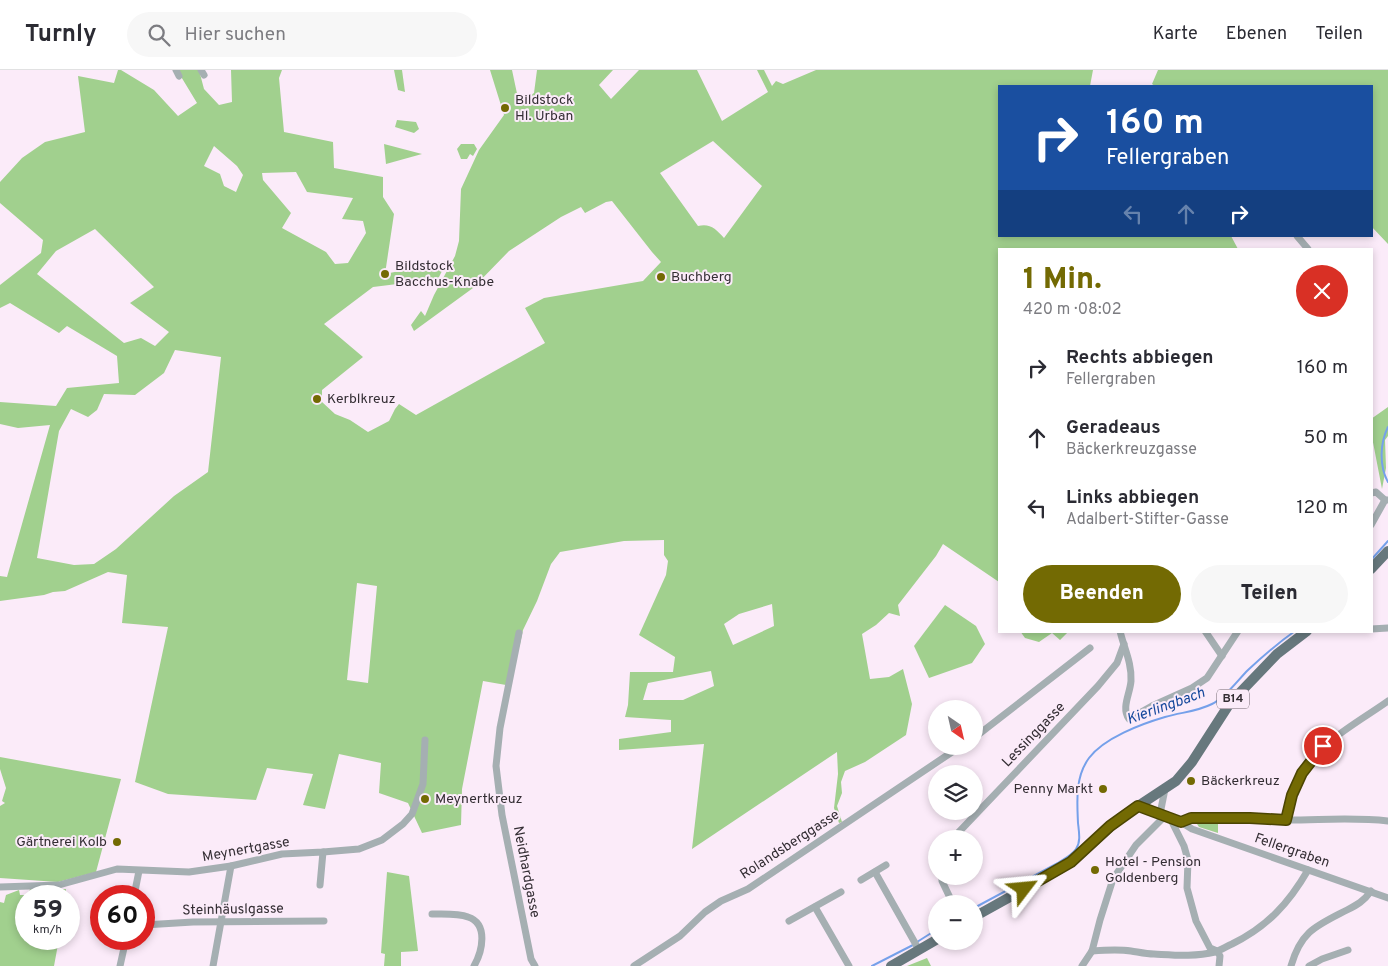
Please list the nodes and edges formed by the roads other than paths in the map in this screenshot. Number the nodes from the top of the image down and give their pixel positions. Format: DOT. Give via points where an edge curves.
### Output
graph roads {
  1 [pos="1298,237"];
  2 [pos="1307,248"];
  3 [pos="1373,492"];
  4 [pos="1386,500"];
  5 [pos="1373,522"];
  6 [pos="1388,551"];
  7 [pos="1373,566"];
  8 [pos="1388,628"];
  9 [pos="1373,629"];
  10 [pos="519,633"];
  11 [pos="1121,633"];
  12 [pos="1206,633"];
  13 [pos="1237,633"];
  14 [pos="1304,633"];
  15 [pos="1124,644"];
  16 [pos="1090,648"];
  17 [pos="1222,656"];
  18 [pos="1388,701"];
  19 [pos="983,731"];
  20 [pos="425,740"];
  21 [pos="948,755"];
  22 [pos="1165,790"];
  23 [pos="1138,806"];
  24 [pos="1165,816"];
  25 [pos="1286,820"];
  26 [pos="1388,821"];
  27 [pos="1181,822"];
  28 [pos="961,830"];
  29 [pos="324,852"];
  30 [pos="886,865"];
  31 [pos="231,866"];
  32 [pos="1308,870"];
  33 [pos="139,871"];
  34 [pos="875,872"];
  35 [pos="861,880"];
  36 [pos="136,885"];
  37 [pos="320,885"];
  38 [pos="0,887"];
  39 [pos="1371,891"];
  40 [pos="841,892"];
  41 [pos="1388,898"];
  42 [pos="815,907"];
  43 [pos="983,912"];
  44 [pos="432,914"];
  45 [pos="324,921"];
  46 [pos="790,921"];
  47 [pos="221,922"];
  48 [pos="155,925"];
  49 [pos="928,943"];
  50 [pos="917,946"];
  51 [pos="124,950"];
  52 [pos="1348,950"];
  53 [pos="1092,951"];
  54 [pos="1217,952"];
  55 [pos="120,966"];
  56 [pos="213,966"];
  57 [pos="474,966"];
  58 [pos="536,966"];
  59 [pos="634,966"];
  60 [pos="850,966"];
  61 [pos="891,966"];
  62 [pos="1082,966"];
  63 [pos="1219,966"];
  64 [pos="1290,966"];
  65 [pos="1308,966"];
  1 -- 2 [label="street"];
  3 -- 4 [label="street"];
  4 -- 5 [label="street"];
  6 -- 7 [label="main road"];
  8 -- 9 [label="street"];
  10 -- 58 [label="street, Neidhardgasse" via="500,728 496,766 504,824 531,959"];
  11 -- 15 [label="street"];
  12 -- 17 [label="street"];
  13 -- 17 [label="street"];
  14 -- 22 [label="main road, B14" via="1278,654 1230,703 1192,762"];
  15 -- 17 [label="street" via="1131,680 1125,711 1128,719 1201,683"];
  15 -- 28 [label="street, Lessinggasse" via="1117,663 1098,686"];
  16 -- 19 [label="street"];
  18 -- 25 [label="street" via="1323,746 1302,773"];
  20 -- 29 [label="street, Meynertgasse" via="423,784 412,814 403,824 382,840 359,849"];
  21 -- 59 [label="street, Rolandsberggasse" via="748,889 721,901 680,936"];
  22 -- 23 [label="main road, B14"];
  22 -- 24 [label="street"];
  23 -- 24 [label="street, Fellergraben"];
  23 -- 43 [label="main road, B14" via="1060,869"];
  24 -- 27 [label="street, Fellergraben"];
  24 -- 53 [label="street" via="1136,845 1113,879"];
  24 -- 54 [label="street" via="1184,846 1188,860 1187,888 1196,920 1210,948"];
  25 -- 26 [label="street" via="1359,818"];
  25 -- 27 [label="street" via="1191,818"];
  27 -- 32 [label="street, Fellergraben" via="1192,829"];
  29 -- 31 [label="street, Meynertgasse" via="282,854"];
  29 -- 37 [label="street"];
  30 -- 34 [label="street"];
  31 -- 33 [label="street, Meynertgasse" via="189,872"];
  31 -- 47 [label="street"];
  32 -- 39 [label="street, Fellergraben"];
  32 -- 54 [label="street" via="1268,920 1252,934"];
  33 -- 36 [label="street"];
  33 -- 38 [label="street, Meynertgasse" via="117,869 59,885"];
  34 -- 35 [label="street"];
  34 -- 50 [label="street"];
  39 -- 41 [label="street, Fellergraben"];
  39 -- 64 [label="street" via="1359,904 1314,927 1301,940"];
  40 -- 42 [label="street"];
  42 -- 46 [label="street"];
  42 -- 60 [label="street"];
  44 -- 57 [label="street" via="468,916 475,921 482,945"];
  45 -- 47 [label="street, Steinhäuslgasse"];
  47 -- 48 [label="street, Steinhäuslgasse"];
  47 -- 56 [label="street"];
  49 -- 50 [label="main road"];
  50 -- 61 [label="main road"];
  51 -- 55 [label="street"];
  52 -- 65 [label="street"];
  53 -- 54 [label="street" via="1173,955"];
  53 -- 62 [label="street"];
  54 -- 63 [label="street"];
}
